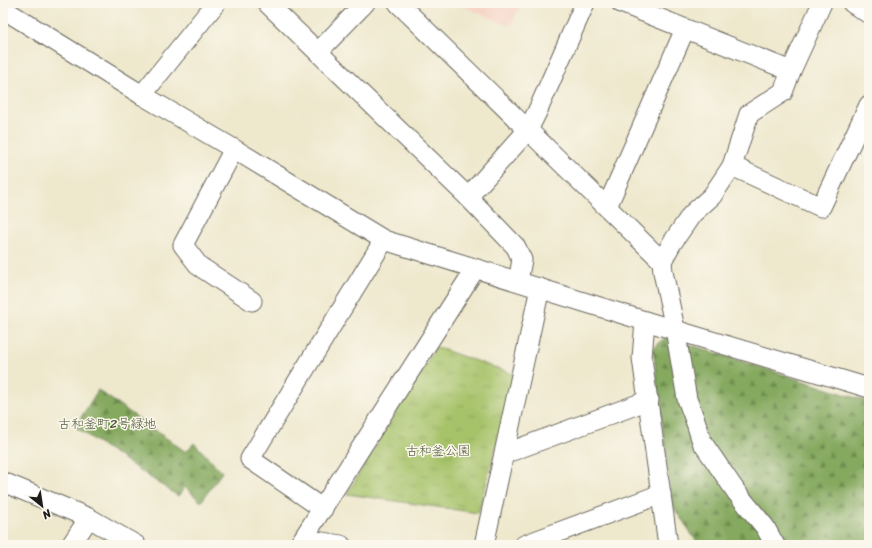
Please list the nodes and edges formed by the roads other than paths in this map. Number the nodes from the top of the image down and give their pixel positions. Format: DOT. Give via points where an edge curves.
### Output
graph roads {
  1 [pos="216,3"];
  2 [pos="267,3"];
  3 [pos="365,3"];
  4 [pos="398,3"];
  5 [pos="585,3"];
  6 [pos="621,3"];
  7 [pos="822,3"];
  8 [pos="852,3"];
  9 [pos="3,9"];
  10 [pos="869,14"];
  11 [pos="685,29"];
  12 [pos="318,52"];
  13 [pos="791,71"];
  14 [pos="142,95"];
  15 [pos="869,105"];
  16 [pos="528,130"];
  17 [pos="234,149"];
  18 [pos="732,166"];
  19 [pos="468,197"];
  20 [pos="607,207"];
  21 [pos="384,240"];
  22 [pos="662,261"];
  23 [pos="475,269"];
  24 [pos="518,281"];
  25 [pos="540,288"];
  26 [pos="252,301"];
  27 [pos="645,321"];
  28 [pos="675,329"];
  29 [pos="869,388"];
  30 [pos="649,400"];
  31 [pos="504,454"];
  32 [pos="3,482"];
  33 [pos="661,494"];
  34 [pos="323,509"];
  35 [pos="89,518"];
  36 [pos="570,536"];
  37 [pos="301,542"];
  38 [pos="71,545"];
  39 [pos="136,545"];
  40 [pos="341,545"];
  41 [pos="484,545"];
  42 [pos="524,545"];
  43 [pos="668,545"];
  44 [pos="775,545"];
  1 -- 14 [label="street"];
  2 -- 12 [label="street"];
  3 -- 12 [label="street"];
  4 -- 16 [label="street"];
  5 -- 16 [label="street"];
  6 -- 11 [label="street"];
  7 -- 13 [label="street"];
  8 -- 10 [label="street"];
  9 -- 14 [label="street"];
  11 -- 13 [label="street"];
  11 -- 20 [label="street"];
  12 -- 19 [label="street"];
  13 -- 18 [label="street" via="783,92 749,114"];
  14 -- 17 [label="street"];
  15 -- 18 [label="street" via="821,207"];
  16 -- 19 [label="street"];
  16 -- 20 [label="street"];
  17 -- 21 [label="street"];
  17 -- 26 [label="street" via="183,245 200,266"];
  18 -- 22 [label="street" via="712,196 692,214"];
  19 -- 24 [label="street" via="516,247 522,260"];
  20 -- 22 [label="street"];
  21 -- 23 [label="street"];
  21 -- 34 [label="street" via="250,459"];
  22 -- 28 [label="street" via="662,272"];
  23 -- 24 [label="street"];
  23 -- 34 [label="street"];
  24 -- 25 [label="street"];
  25 -- 27 [label="street"];
  25 -- 31 [label="street"];
  27 -- 28 [label="street"];
  27 -- 30 [label="street" via="642,358"];
  28 -- 29 [label="street"];
  28 -- 44 [label="street" via="687,399 702,442 737,493 765,527"];
  30 -- 31 [label="street"];
  30 -- 33 [label="street"];
  31 -- 41 [label="street"];
  32 -- 35 [label="street"];
  33 -- 36 [label="street"];
  33 -- 43 [label="street"];
  34 -- 37 [label="street"];
  35 -- 38 [label="street"];
  35 -- 39 [label="street"];
  36 -- 42 [label="street"];
  37 -- 40 [label="street"];
}
